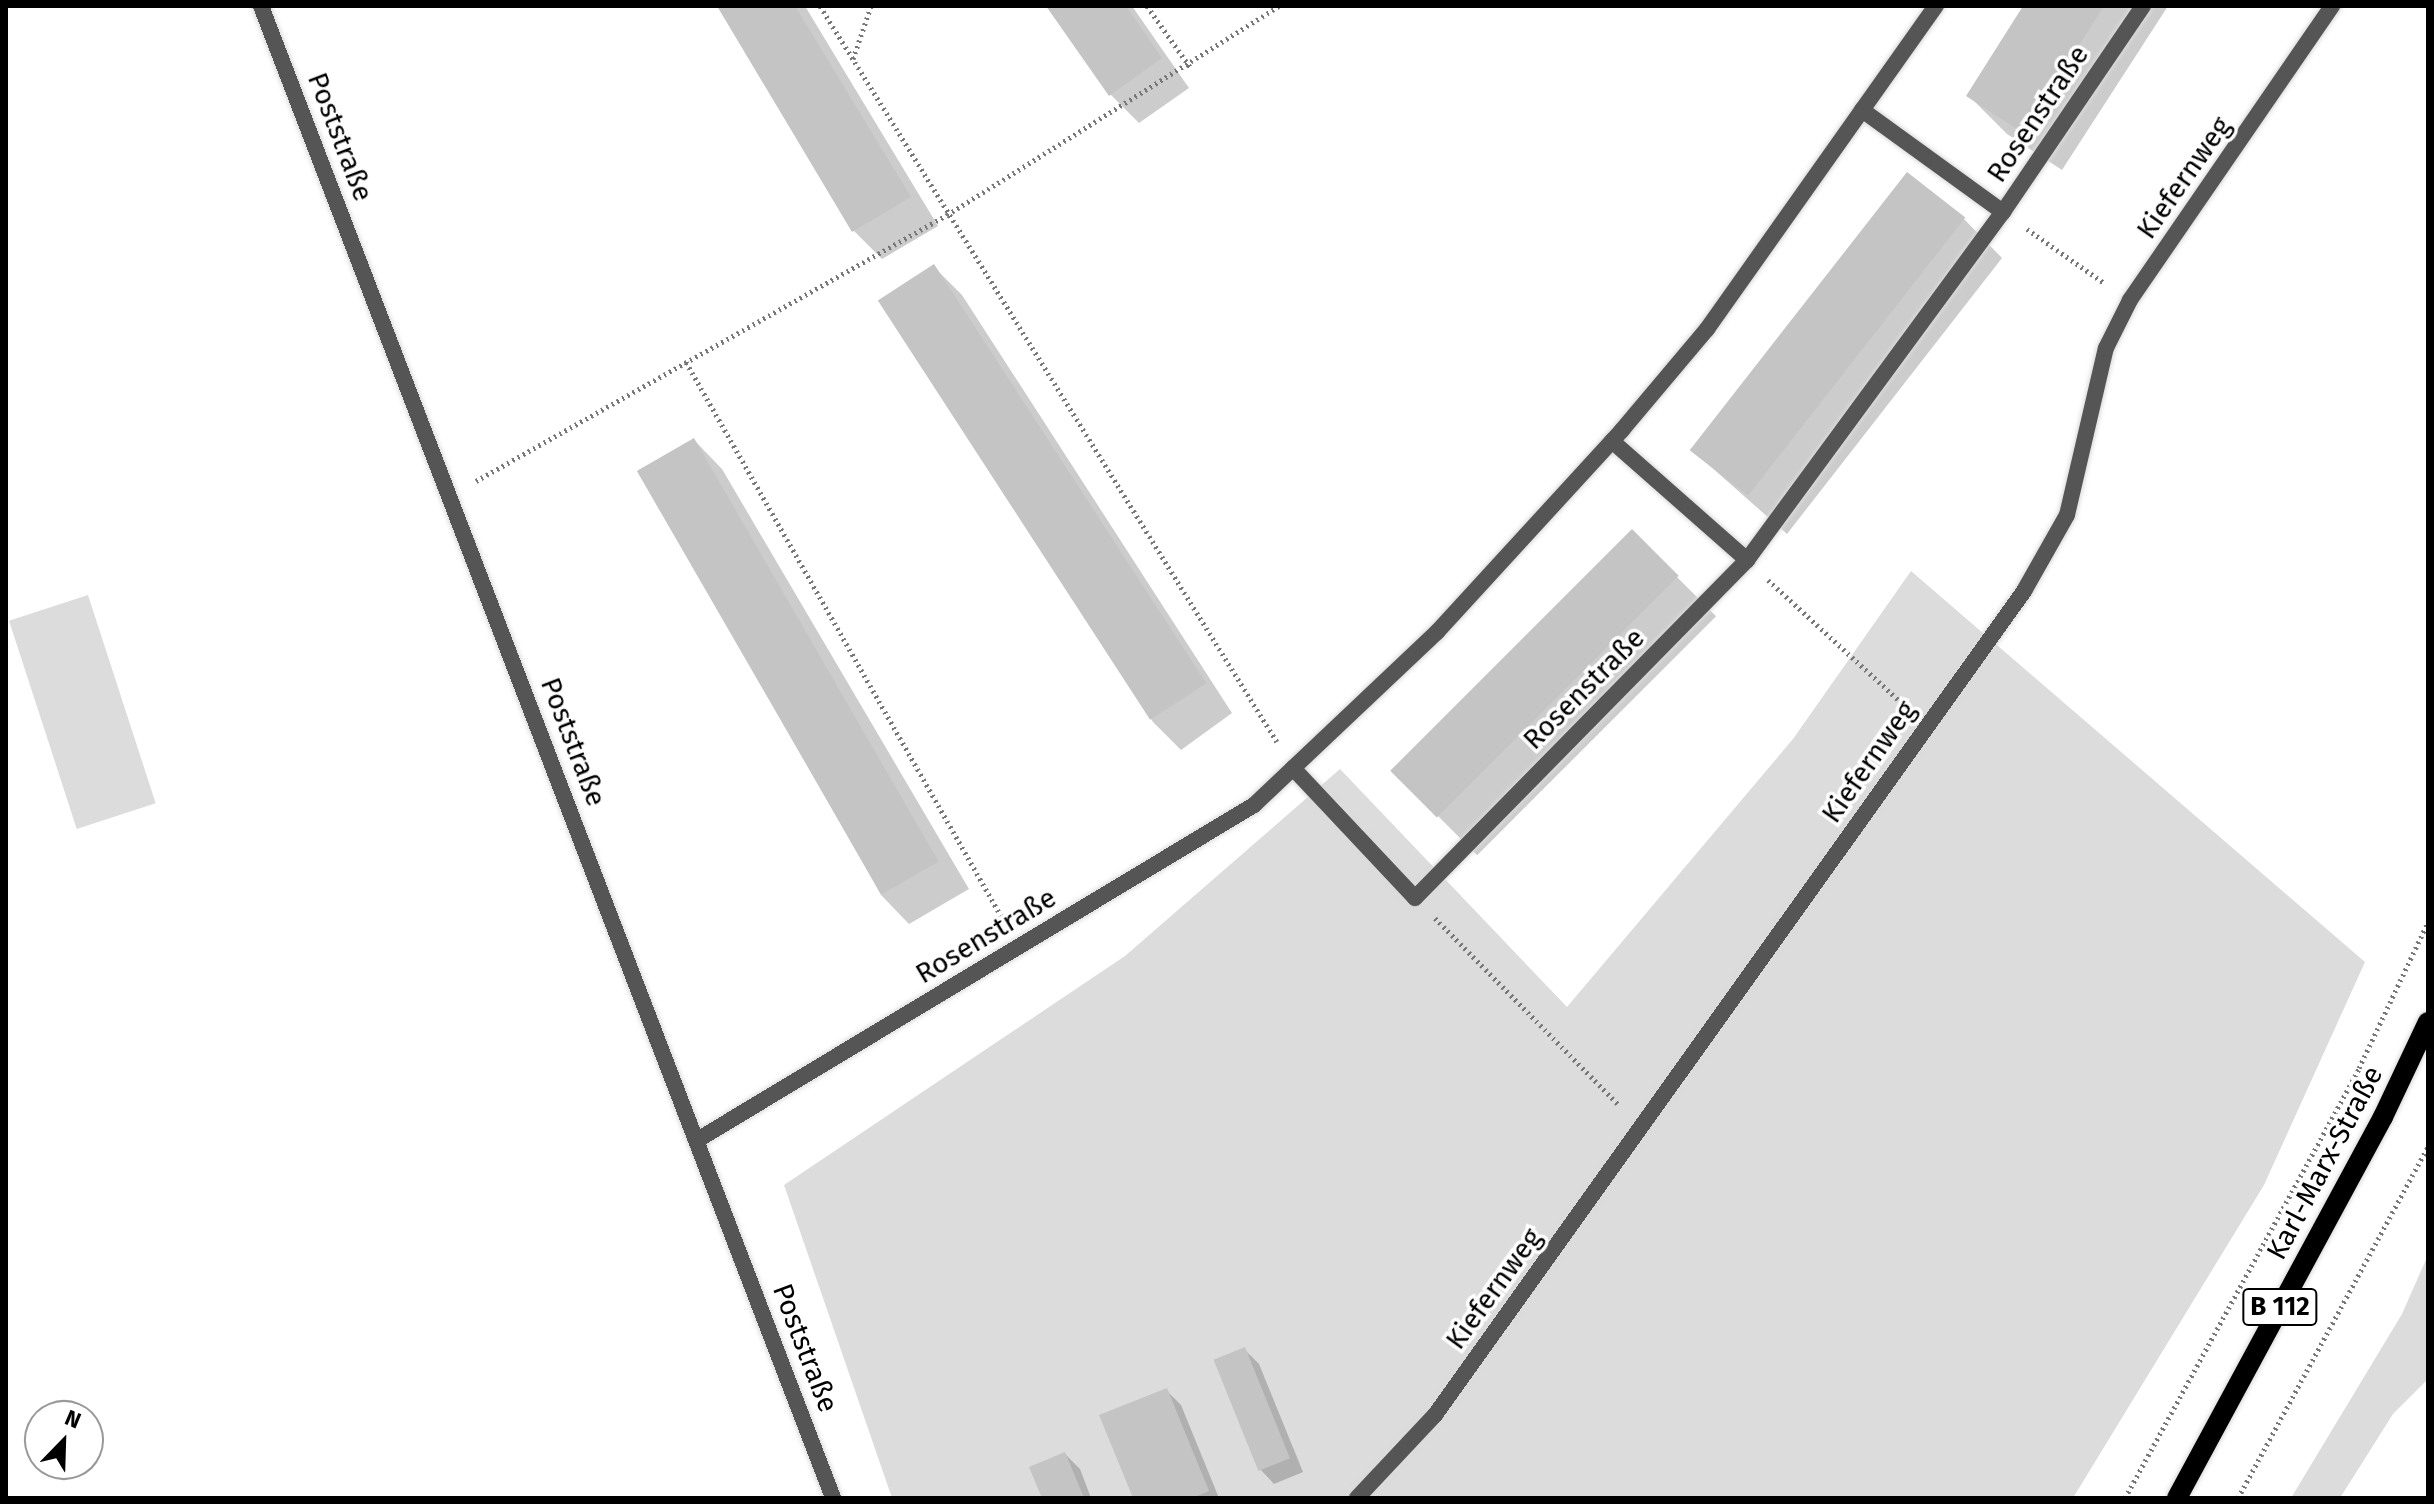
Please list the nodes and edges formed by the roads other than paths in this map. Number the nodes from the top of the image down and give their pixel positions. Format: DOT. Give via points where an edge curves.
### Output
graph roads {
  1 [pos="261,6"];
  2 [pos="2143,6"];
  3 [pos="2332,6"];
  4 [pos="1933,7"];
  5 [pos="1862,110"];
  6 [pos="2003,212"];
  7 [pos="1612,441"];
  8 [pos="1747,560"];
  9 [pos="1293,768"];
  10 [pos="2428,1022"];
  11 [pos="699,1139"];
  12 [pos="833,1498"];
  13 [pos="1357,1498"];
  14 [pos="2177,1498"];
  1 -- 11 [label="street, Poststraße"];
  2 -- 6 [label="street, Rosenstraße"];
  3 -- 13 [label="street, Kiefernweg" via="2130,300 2106,348 2067,515 2024,591 1435,1415"];
  4 -- 5 [label="street, Rosenstraße"];
  5 -- 6 [label="street, Rosenstraße"];
  5 -- 7 [label="street, Rosenstraße" via="1707,329"];
  6 -- 8 [label="street, Rosenstraße"];
  7 -- 8 [label="street"];
  7 -- 9 [label="street, Rosenstraße" via="1437,632"];
  8 -- 9 [label="street, Rosenstraße" via="1415,898"];
  9 -- 11 [label="street, Rosenstraße" via="1254,805"];
  10 -- 14 [label="main road, Karl-Marx-Straße / B 112" via="2383,1117"];
  11 -- 12 [label="street, Poststraße"];
}
